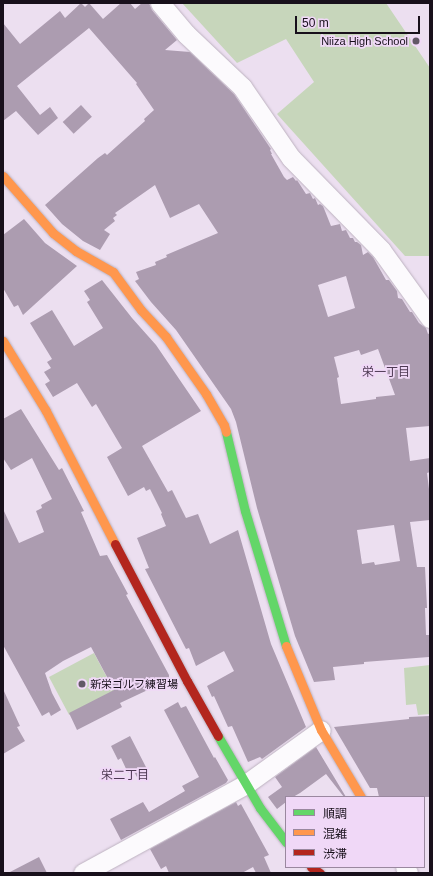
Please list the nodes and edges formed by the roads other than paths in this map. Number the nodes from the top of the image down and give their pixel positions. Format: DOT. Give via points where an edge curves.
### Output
graph roads {
  1 [pos="160,3"];
  2 [pos="3,176"];
  3 [pos="430,318"];
  4 [pos="3,341"];
  5 [pos="321,730"];
  6 [pos="246,784"];
  7 [pos="360,796"];
  8 [pos="285,841"];
  9 [pos="84,873"];
  1 -- 3 [label="street" via="186,34 242,87 291,158 381,250"];
  2 -- 5 [label="street" via="53,233 76,251 113,272 141,310 166,337 206,394 224,425 245,511 283,640"];
  4 -- 6 [label="street" via="46,411 187,681"];
  5 -- 6 [label="street"];
  5 -- 7 [label="street"];
  6 -- 8 [label="street" via="260,808"];
  6 -- 9 [label="street"];
}
